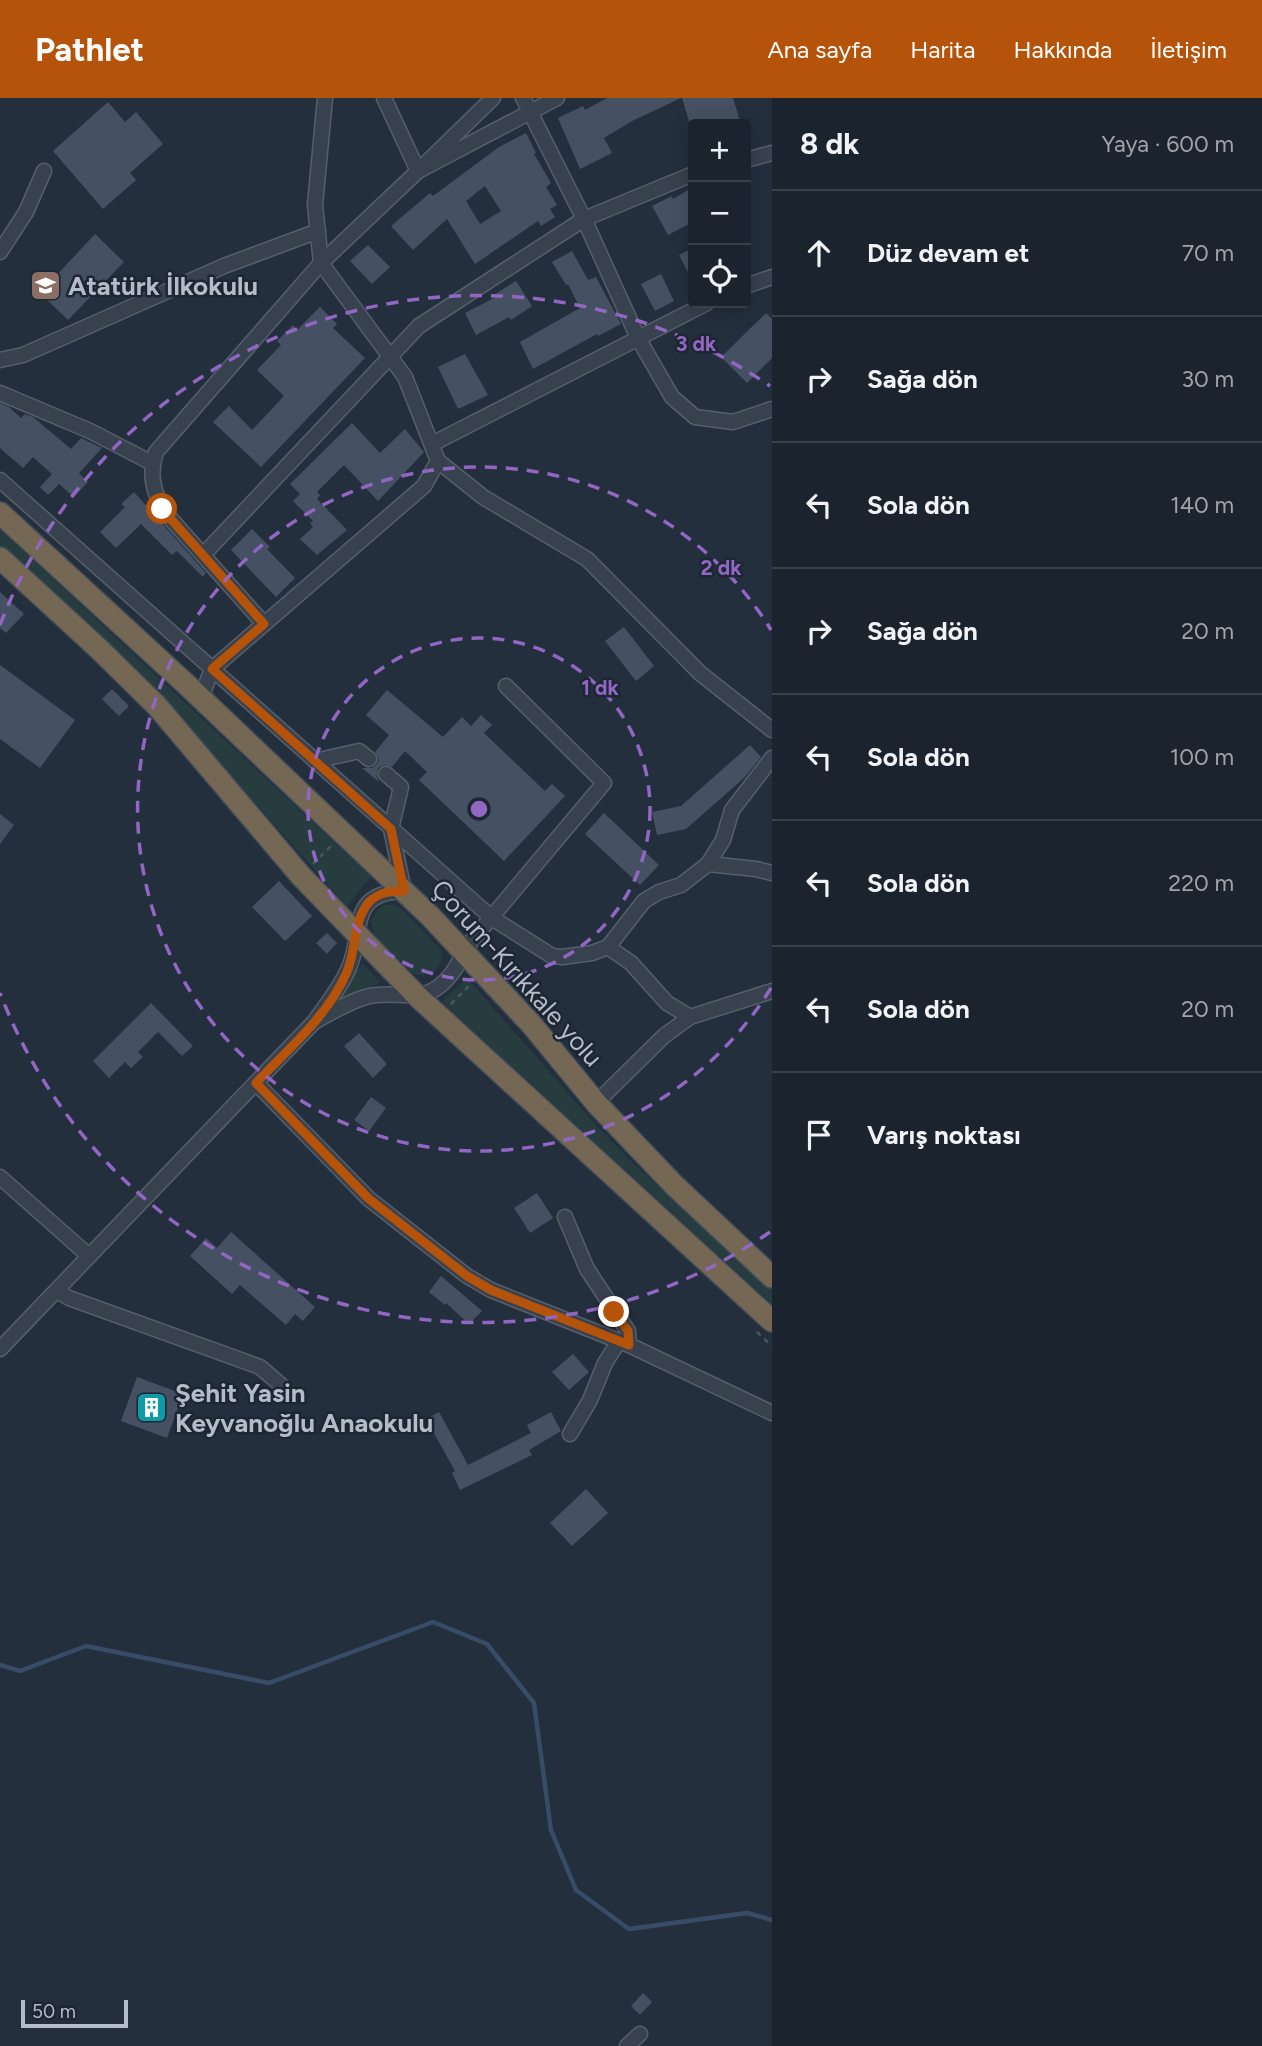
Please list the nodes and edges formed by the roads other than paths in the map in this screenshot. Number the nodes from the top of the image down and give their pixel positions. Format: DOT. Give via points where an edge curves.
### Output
graph roads {
  1 [pos="326,98"];
  2 [pos="384,98"];
  3 [pos="492,98"];
  4 [pos="556,98"];
  5 [pos="527,104"];
  6 [pos="772,153"];
  7 [pos="751,159"];
  8 [pos="44,171"];
  9 [pos="418,171"];
  10 [pos="688,176"];
  11 [pos="583,219"];
  12 [pos="318,231"];
  13 [pos="0,251"];
  14 [pos="321,263"];
  15 [pos="772,277"];
  16 [pos="751,284"];
  17 [pos="697,308"];
  18 [pos="638,338"];
  19 [pos="389,355"];
  20 [pos="0,360"];
  21 [pos="0,393"];
  22 [pos="772,409"];
  23 [pos="432,444"];
  24 [pos="438,461"];
  25 [pos="152,463"];
  26 [pos="0,480"];
  27 [pos="0,513"];
  28 [pos="79,549"];
  29 [pos="204,555"];
  30 [pos="0,558"];
  31 [pos="62,568"];
  32 [pos="264,624"];
  33 [pos="212,669"];
  34 [pos="506,686"];
  35 [pos="201,698"];
  36 [pos="772,730"];
  37 [pos="772,758"];
  38 [pos="369,759"];
  39 [pos="315,761"];
  40 [pos="386,774"];
  41 [pos="391,829"];
  42 [pos="708,863"];
  43 [pos="772,873"];
  44 [pos="404,891"];
  45 [pos="492,918"];
  46 [pos="356,933"];
  47 [pos="608,947"];
  48 [pos="464,950"];
  49 [pos="772,991"];
  50 [pos="417,996"];
  51 [pos="690,1017"];
  52 [pos="315,1021"];
  53 [pos="256,1083"];
  54 [pos="596,1103"];
  55 [pos="0,1177"];
  56 [pos="565,1217"];
  57 [pos="89,1256"];
  58 [pos="772,1276"];
  59 [pos="57,1291"];
  60 [pos="772,1321"];
  61 [pos="624,1343"];
  62 [pos="0,1349"];
  63 [pos="281,1385"];
  64 [pos="772,1413"];
  65 [pos="570,1434"];
  66 [pos="640,2034"];
  67 [pos="627,2046"];
  1 -- 12 [label="street" via="315,205"];
  2 -- 9 [label="street"];
  3 -- 9 [label="street"];
  4 -- 5 [label="street"];
  5 -- 9 [label="street"];
  5 -- 11 [label="street"];
  6 -- 7 [label="street"];
  8 -- 13 [label="street" via="26,212"];
  9 -- 14 [label="street"];
  10 -- 11 [label="street"];
  11 -- 18 [label="street"];
  11 -- 19 [label="street" via="419,326"];
  12 -- 14 [label="street"];
  12 -- 20 [label="street" via="224,266 23,355"];
  14 -- 19 [label="street"];
  14 -- 25 [label="street" via="162,443"];
  15 -- 16 [label="street"];
  17 -- 18 [label="street"];
  18 -- 22 [label="street" via="672,397 695,417 733,422"];
  18 -- 23 [label="street"];
  19 -- 23 [label="street" via="405,377"];
  19 -- 29 [label="street"];
  21 -- 25 [label="street"];
  23 -- 24 [label="street"];
  24 -- 32 [label="street" via="424,486"];
  24 -- 36 [label="street" via="483,496 587,559 701,674"];
  25 -- 29 [label="street" via="153,486 162,509"];
  26 -- 28 [label="street"];
  27 -- 31 [label="highway, Çorum-Kırıkkale yolu"];
  28 -- 31 [label="street"];
  28 -- 33 [label="street"];
  29 -- 32 [label="street"];
  30 -- 46 [label="highway" via="157,706 301,876"];
  31 -- 35 [label="highway, Çorum-Kırıkkale yolu"];
  32 -- 33 [label="street"];
  33 -- 35 [label="street"];
  33 -- 39 [label="street"];
  34 -- 45 [label="street" via="604,783"];
  35 -- 44 [label="highway, Çorum-Kırıkkale yolu"];
  37 -- 42 [label="street" via="733,810 723,840"];
  38 -- 39 [label="street" via="359,751"];
  39 -- 41 [label="street"];
  40 -- 41 [label="street" via="401,787"];
  41 -- 44 [label="street"];
  41 -- 45 [label="street"];
  42 -- 43 [label="street"];
  42 -- 47 [label="street" via="681,885 644,901"];
  44 -- 46 [label="street" via="388,891 370,902"];
  44 -- 48 [label="highway, Çorum-Kırıkkale yolu"];
  45 -- 47 [label="street" via="552,956"];
  45 -- 48 [label="street"];
  46 -- 50 [label="highway"];
  46 -- 52 [label="street" via="345,978"];
  47 -- 51 [label="street" via="631,963 667,1003"];
  48 -- 50 [label="street" via="448,979"];
  48 -- 54 [label="highway, Çorum-Kırıkkale yolu"];
  49 -- 51 [label="street"];
  50 -- 52 [label="street" via="365,997"];
  50 -- 60 [label="highway"];
  51 -- 54 [label="street" via="664,1036"];
  52 -- 53 [label="street"];
  53 -- 57 [label="street"];
  53 -- 61 [label="street" via="369,1199 467,1276"];
  54 -- 58 [label="highway, Çorum-Kırıkkale yolu" via="675,1186"];
  55 -- 57 [label="street"];
  56 -- 61 [label="street" via="587,1269 628,1331"];
  57 -- 59 [label="street"];
  59 -- 62 [label="street"];
  59 -- 63 [label="street" via="260,1367"];
  61 -- 64 [label="street"];
  61 -- 65 [label="street" via="606,1363"];
  66 -- 67 [label="street"];
}
